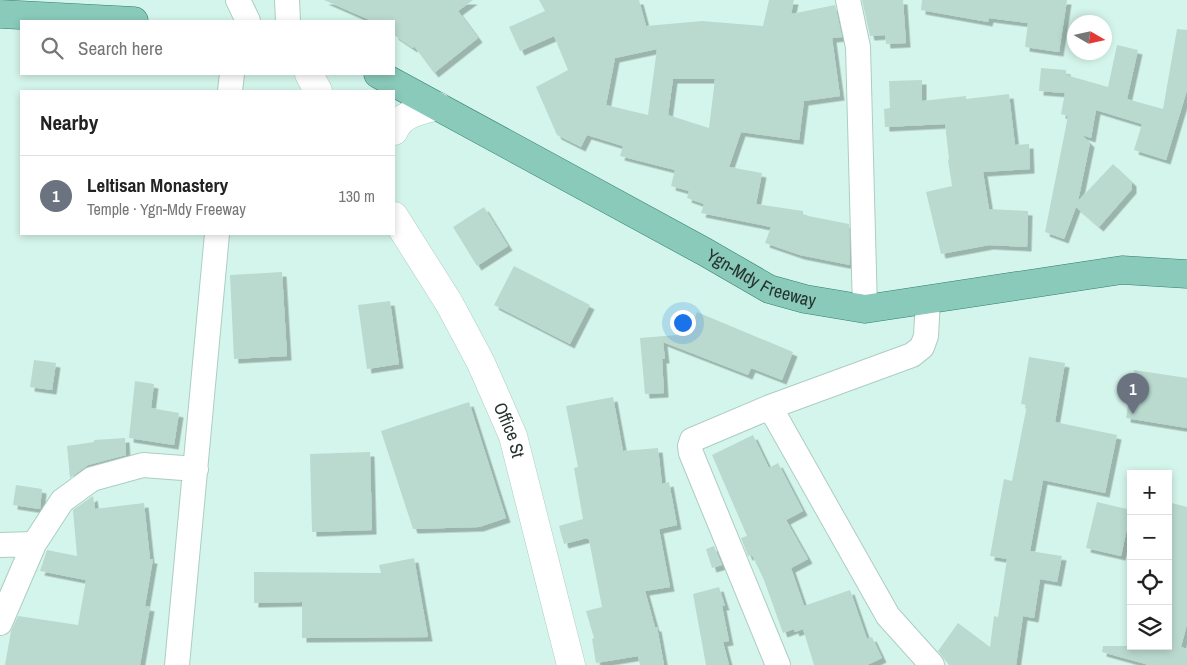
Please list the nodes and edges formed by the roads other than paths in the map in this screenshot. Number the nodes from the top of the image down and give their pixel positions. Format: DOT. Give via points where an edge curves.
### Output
graph roads {
  1 [pos="238,0"];
  2 [pos="287,0"];
  3 [pos="848,0"];
  4 [pos="0,14"];
  5 [pos="115,20"];
  6 [pos="248,20"];
  7 [pos="288,20"];
  8 [pos="232,75"];
  9 [pos="309,75"];
  10 [pos="380,75"];
  11 [pos="230,90"];
  12 [pos="317,90"];
  13 [pos="438,106"];
  14 [pos="395,127"];
  15 [pos="395,218"];
  16 [pos="217,235"];
  17 [pos="1187,274"];
  18 [pos="928,300"];
  19 [pos="865,309"];
  20 [pos="770,407"];
  21 [pos="196,470"];
  22 [pos="34,544"];
  23 [pos="0,545"];
  24 [pos="0,623"];
  25 [pos="177,665"];
  26 [pos="571,665"];
  27 [pos="778,665"];
  28 [pos="932,665"];
  1 -- 6 [label="street"];
  2 -- 7 [label="street"];
  3 -- 19 [label="street" via="858,47"];
  4 -- 5 [label="main road"];
  8 -- 11 [label="street"];
  9 -- 12 [label="street"];
  10 -- 13 [label="main road, Ygn-Mdy Freeway"];
  13 -- 14 [label="street" via="411,113"];
  13 -- 19 [label="main road, Ygn-Mdy Freeway" via="769,288 804,300"];
  15 -- 26 [label="street, Office St" via="454,311 513,436"];
  16 -- 21 [label="street"];
  17 -- 18 [label="main road, Ygn-Mdy Freeway" via="1122,270"];
  18 -- 19 [label="main road, Ygn-Mdy Freeway"];
  18 -- 20 [label="street" via="926,336 922,347 912,355"];
  20 -- 27 [label="street" via="692,440 690,446"];
  20 -- 28 [label="street" via="888,616"];
  21 -- 22 [label="street" via="144,465 92,479 62,501"];
  21 -- 25 [label="street"];
  22 -- 23 [label="street"];
  22 -- 24 [label="street"];
}
